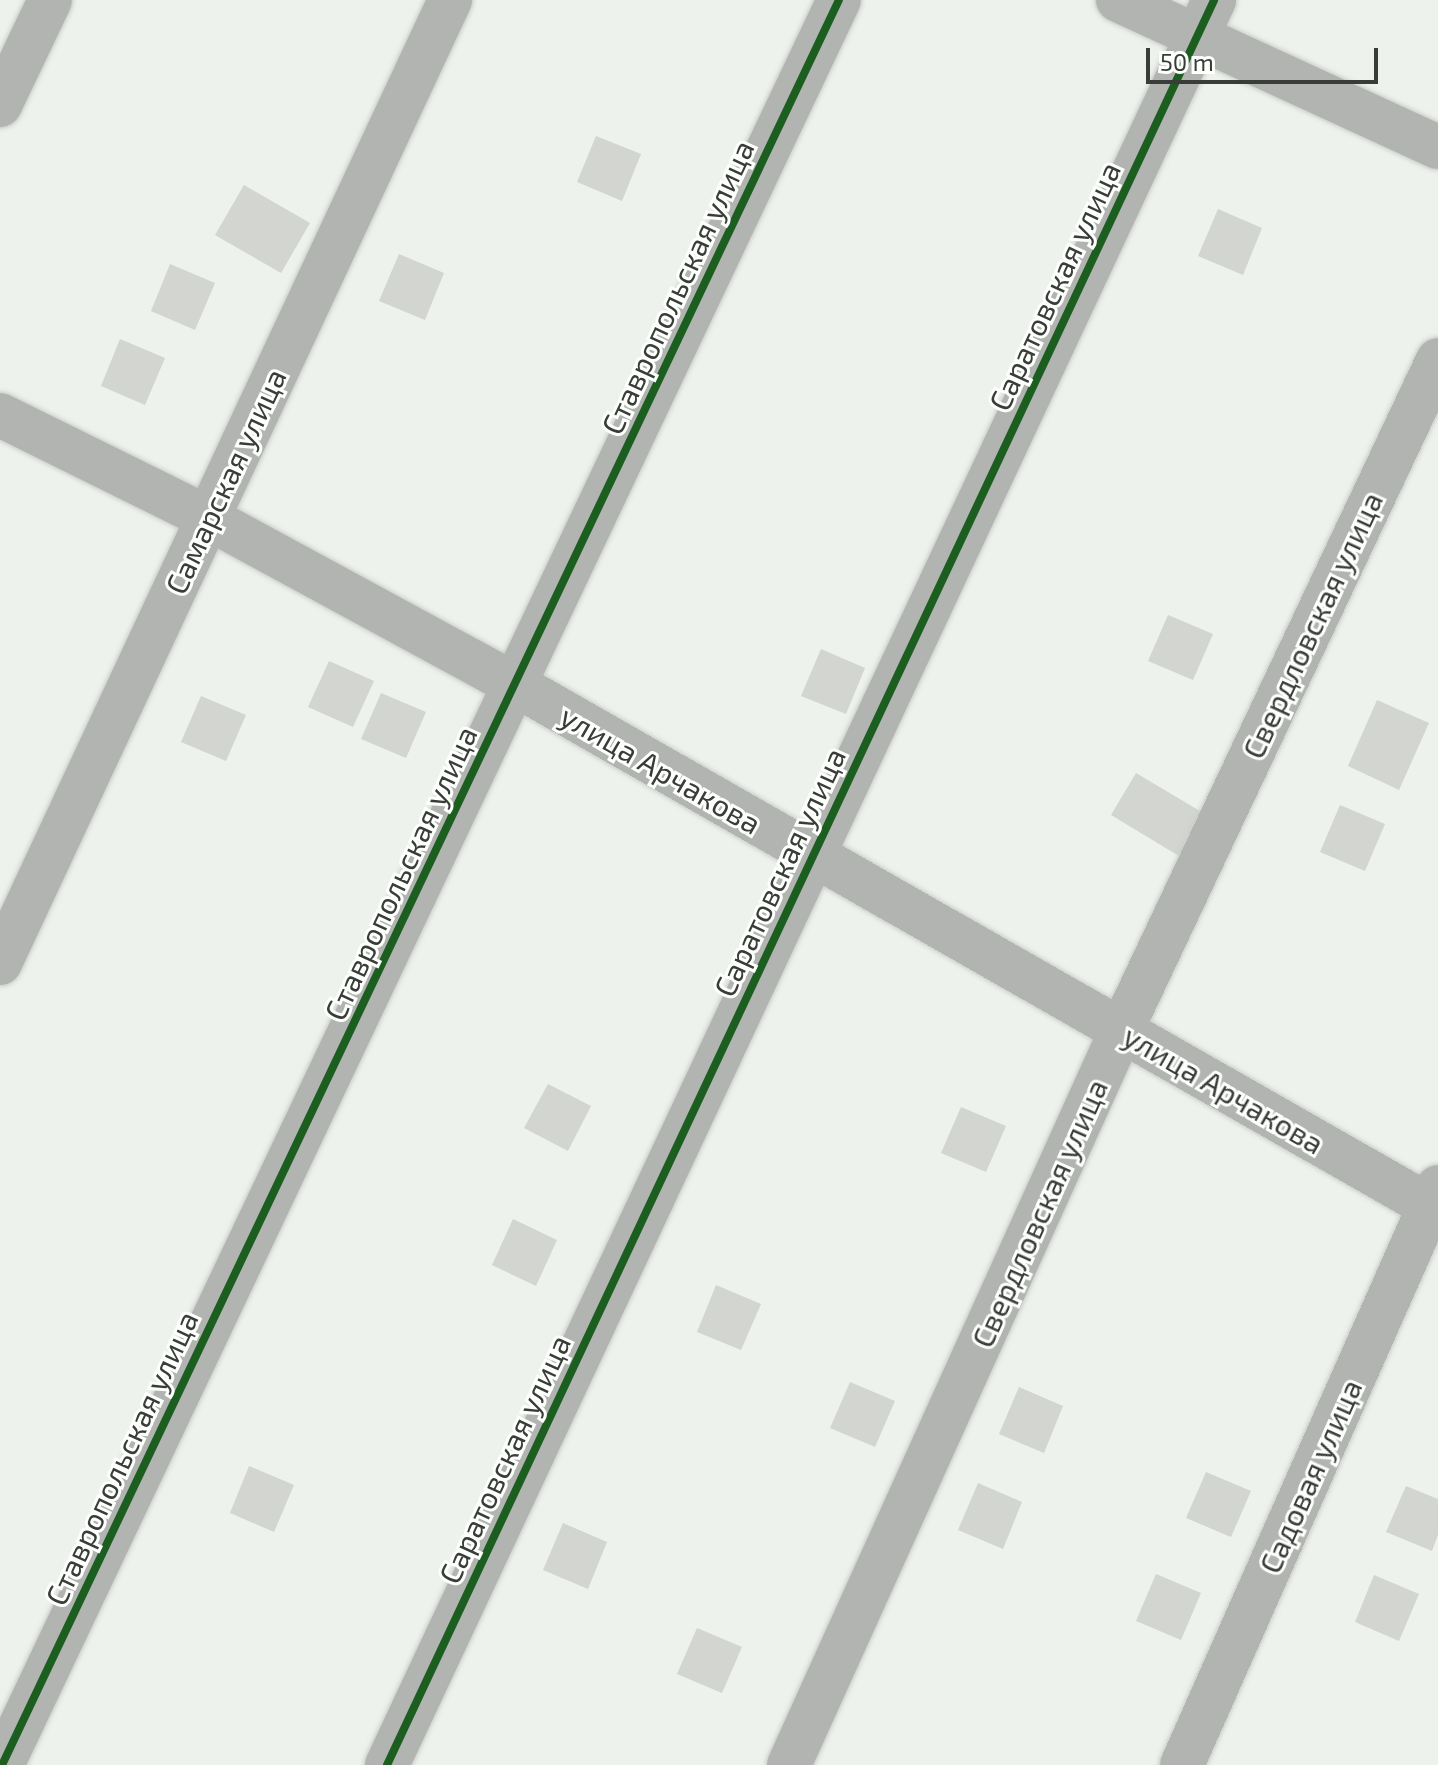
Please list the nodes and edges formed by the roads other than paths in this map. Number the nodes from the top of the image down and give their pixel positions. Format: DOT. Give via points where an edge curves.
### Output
graph roads {
  1 [pos="50,0"];
  2 [pos="450,0"];
  3 [pos="839,0"];
  4 [pos="1118,0"];
  5 [pos="1206,18"];
  6 [pos="0,105"];
  7 [pos="1438,147"];
  8 [pos="1438,360"];
  9 [pos="0,415"];
  10 [pos="208,518"];
  11 [pos="516,685"];
  12 [pos="812,857"];
  13 [pos="0,963"];
  14 [pos="1121,1031"];
  15 [pos="1435,1201"];
  16 [pos="2,1765"];
  17 [pos="387,1765"];
  18 [pos="789,1765"];
  19 [pos="1182,1765"];
  1 -- 6 [label="street"];
  2 -- 10 [label="street, Самарская улица"];
  3 -- 11 [label="street, Ставропольская улица"];
  4 -- 5 [label="street"];
  5 -- 7 [label="street"];
  5 -- 12 [label="street, Саратовская улица"];
  8 -- 14 [label="street, Свердловская улица"];
  9 -- 10 [label="street, улица Арчакова"];
  10 -- 11 [label="street, улица Арчакова"];
  10 -- 13 [label="street, Самарская улица"];
  11 -- 12 [label="street, улица Арчакова"];
  11 -- 16 [label="street, Ставропольская улица"];
  12 -- 14 [label="street, улица Арчакова"];
  12 -- 17 [label="street, Саратовская улица"];
  14 -- 15 [label="street, улица Арчакова"];
  14 -- 18 [label="street, Свердловская улица"];
  15 -- 19 [label="street, Садовая улица"];
}
